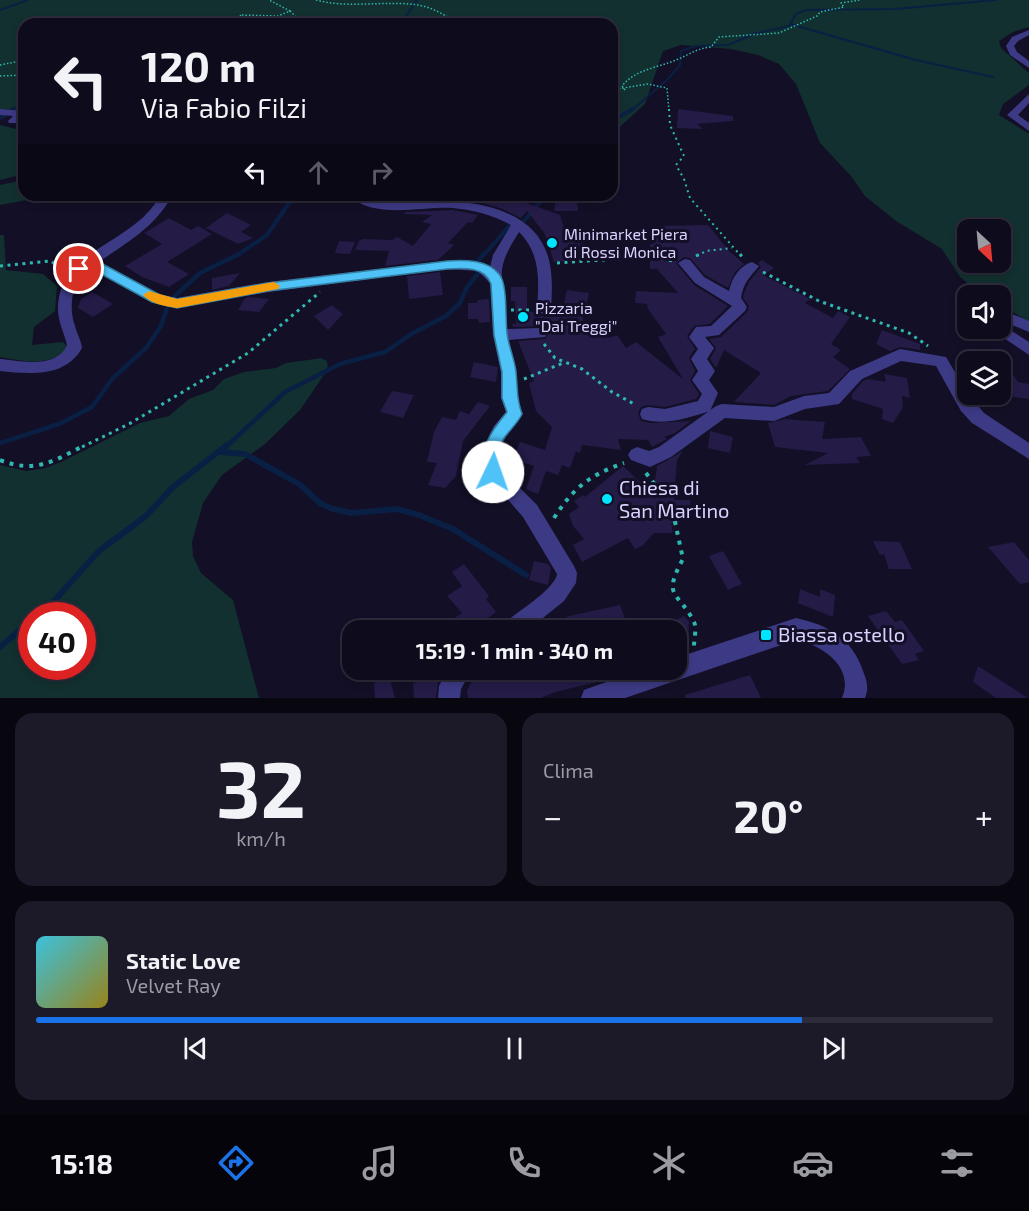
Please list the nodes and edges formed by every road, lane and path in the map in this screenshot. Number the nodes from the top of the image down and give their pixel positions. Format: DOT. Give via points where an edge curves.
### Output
graph roads {
  1 [pos="269,0"];
  2 [pos="316,0"];
  3 [pos="860,0"];
  4 [pos="290,11"];
  5 [pos="243,18"];
  6 [pos="297,18"];
  7 [pos="450,18"];
  8 [pos="1029,32"];
  9 [pos="18,60"];
  10 [pos="0,64"];
  11 [pos="1029,65"];
  12 [pos="18,75"];
  13 [pos="0,76"];
  14 [pos="618,90"];
  15 [pos="625,90"];
  16 [pos="1029,97"];
  17 [pos="0,112"];
  18 [pos="18,114"];
  19 [pos="18,118"];
  20 [pos="0,121"];
  21 [pos="13,121"];
  22 [pos="18,122"];
  23 [pos="1029,128"];
  24 [pos="165,201"];
  25 [pos="363,201"];
  26 [pos="518,223"];
  27 [pos="732,248"];
  28 [pos="685,262"];
  29 [pos="86,264"];
  30 [pos="545,264"];
  31 [pos="0,266"];
  32 [pos="752,266"];
  33 [pos="74,274"];
  34 [pos="495,276"];
  35 [pos="337,278"];
  36 [pos="734,299"];
  37 [pos="500,310"];
  38 [pos="544,310"];
  39 [pos="1011,319"];
  40 [pos="1029,327"];
  41 [pos="540,333"];
  42 [pos="500,335"];
  43 [pos="1011,338"];
  44 [pos="1029,349"];
  45 [pos="942,361"];
  46 [pos="563,363"];
  47 [pos="0,365"];
  48 [pos="509,372"];
  49 [pos="648,414"];
  50 [pos="1029,452"];
  51 [pos="637,455"];
  52 [pos="0,460"];
  53 [pos="548,537"];
  54 [pos="524,620"];
  55 [pos="692,664"];
  56 [pos="454,680"];
  57 [pos="449,698"];
  58 [pos="592,698"];
  59 [pos="853,698"];
  1 -- 4 [label="path"];
  2 -- 7 [label="path" via="329,4 420,5"];
  3 -- 15 [label="path" via="841,3 841,10 820,12 789,30 719,37 711,47 698,47 677,60 634,74 621,86"];
  4 -- 5 [label="path" via="280,16 240,15"];
  4 -- 6 [label="path"];
  8 -- 11 [label="street" via="1010,46"];
  9 -- 10 [label="path"];
  12 -- 13 [label="path"];
  14 -- 15 [label="path"];
  15 -- 27 [label="path" via="657,84 667,88 671,100 669,123 684,150 676,165 690,198"];
  16 -- 23 [label="street" via="1012,115"];
  17 -- 18 [label="street"];
  19 -- 21 [label="street"];
  20 -- 21 [label="street"];
  21 -- 22 [label="street"];
  24 -- 29 [label="street" via="151,218"];
  25 -- 26 [label="street" via="383,206 444,204 478,208"];
  26 -- 30 [label="street" via="537,242"];
  26 -- 34 [label="street" via="499,255"];
  27 -- 28 [label="path" via="706,251"];
  27 -- 32 [label="path"];
  28 -- 30 [label="path" via="650,257"];
  28 -- 36 [label="street" via="699,279"];
  29 -- 33 [label="street"];
  29 -- 35 [label="street" via="98,266 156,299 177,303"];
  30 -- 38 [label="street" via="549,287"];
  31 -- 33 [label="path" via="51,261 68,275"];
  32 -- 36 [label="street" via="739,280"];
  32 -- 45 [label="path" via="819,301 909,333"];
  33 -- 47 [label="street" via="66,304 75,344 69,357 43,368"];
  34 -- 35 [label="street" via="465,264"];
  34 -- 37 [label="street"];
  35 -- 52 [label="path" via="248,353 129,424 51,462 30,468"];
  36 -- 49 [label="street" via="740,306 734,314 714,331 701,331 696,337 708,348 699,359 707,370 700,380 710,393 704,406 665,416"];
  37 -- 38 [label="path"];
  37 -- 42 [label="street"];
  39 -- 40 [label="street"];
  41 -- 42 [label="street"];
  41 -- 46 [label="path" via="551,356"];
  42 -- 48 [label="street"];
  43 -- 44 [label="street"];
  45 -- 50 [label="street" via="954,386 978,418"];
  45 -- 51 [label="street" via="900,355 856,375 833,399 804,403 774,414 722,411 665,452 650,459"];
  46 -- 48 [label="path" via="526,380"];
  46 -- 49 [label="path" via="581,369"];
  48 -- 53 [label="street" via="509,398 515,414 500,431 490,461 499,480 530,511"];
  51 -- 53 [label="path" via="602,470 573,491 552,521"];
  51 -- 55 [label="path" via="652,483 669,494 683,559 671,579 672,594 695,624"];
  53 -- 54 [label="street" via="567,573 567,583"];
  55 -- 58 [label="street"];
  55 -- 59 [label="street" via="796,629 816,632 832,641 849,661 857,686"];
  56 -- 57 [label="street"];
}
